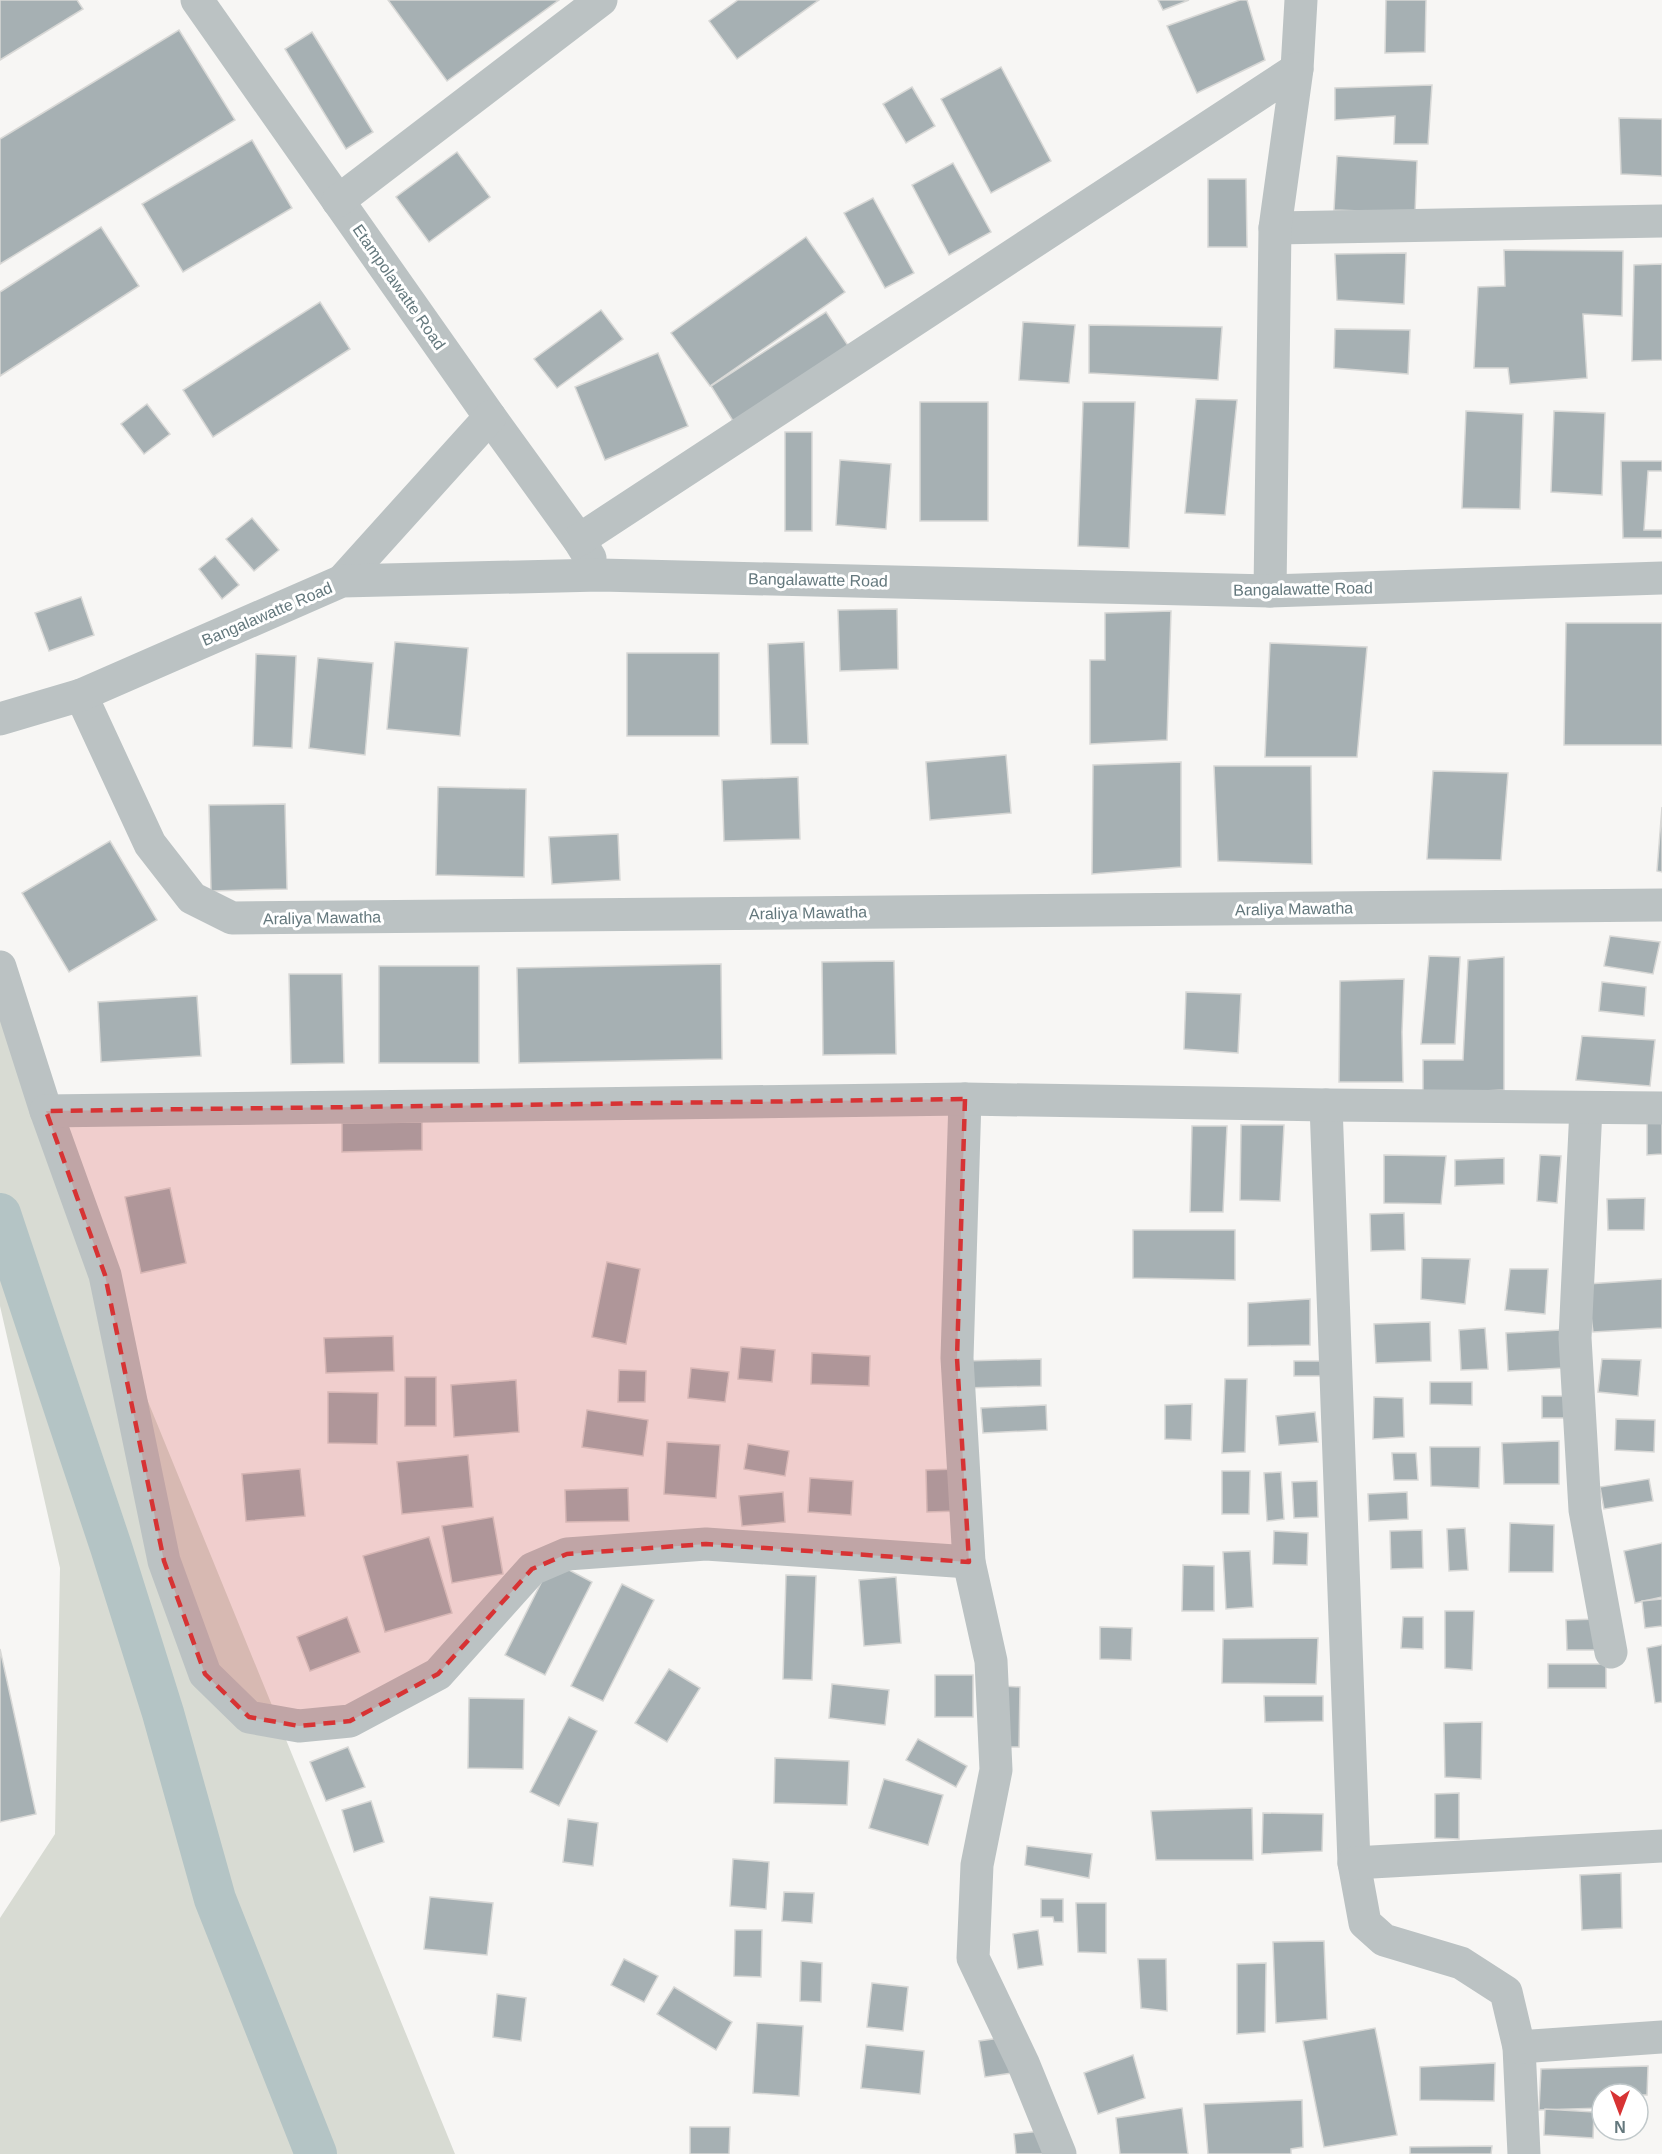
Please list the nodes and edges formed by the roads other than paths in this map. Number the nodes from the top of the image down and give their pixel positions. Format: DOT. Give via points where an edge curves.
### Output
graph roads {
  1 [pos="197,0"];
  2 [pos="601,0"];
  3 [pos="1301,0"];
  4 [pos="1297,69"];
  5 [pos="338,201"];
  6 [pos="1662,220"];
  7 [pos="1275,228"];
  8 [pos="490,417"];
  9 [pos="579,540"];
  10 [pos="600,575"];
  11 [pos="1662,578"];
  12 [pos="342,581"];
  13 [pos="1270,591"];
  14 [pos="81,695"];
  15 [pos="0,719"];
  16 [pos="1662,905"];
  17 [pos="0,967"];
  18 [pos="965,1099"];
  19 [pos="1326,1105"];
  20 [pos="1586,1108"];
  21 [pos="1662,1108"];
  22 [pos="46,1111"];
  23 [pos="969,1562"];
  24 [pos="1611,1652"];
  25 [pos="1662,1846"];
  26 [pos="1354,1863"];
  27 [pos="1662,2037"];
  28 [pos="1519,2047"];
  29 [pos="1060,2154"];
  30 [pos="1524,2154"];
  1 -- 5 [label="street, Etampolawatte Road"];
  2 -- 5 [label="street"];
  3 -- 4 [label="street"];
  4 -- 7 [label="street"];
  4 -- 9 [label="street"];
  5 -- 8 [label="street, Etampolawatte Road"];
  6 -- 7 [label="street"];
  7 -- 13 [label="street"];
  8 -- 9 [label="street, Etampolawatte Road"];
  8 -- 12 [label="street"];
  9 -- 10 [label="street, Etampolawatte Road"];
  10 -- 12 [label="street, Bangalawatte Road"];
  10 -- 13 [label="street, Bangalawatte Road"];
  11 -- 13 [label="street, Bangalawatte Road"];
  12 -- 14 [label="street, Bangalawatte Road"];
  14 -- 15 [label="street, Bangalawatte Road"];
  14 -- 16 [label="street, Araliya Mawatha" via="150,844 192,898 232,918"];
  17 -- 22 [label="street"];
  18 -- 19 [label="street"];
  18 -- 22 [label="street"];
  18 -- 23 [label="street" via="957,1358"];
  19 -- 20 [label="street"];
  19 -- 26 [label="street"];
  20 -- 21 [label="street"];
  20 -- 24 [label="street" via="1575,1338 1585,1510"];
  22 -- 23 [label="street" via="105,1275 164,1562 205,1674 249,1717 299,1726 350,1721 438,1674 532,1569 567,1554 706,1544"];
  23 -- 29 [label="street" via="991,1661 996,1770 977,1865 973,1958 1023,2063"];
  25 -- 26 [label="street"];
  26 -- 28 [label="street" via="1365,1923 1384,1940 1461,1963 1506,1992"];
  27 -- 28 [label="street"];
  28 -- 30 [label="street"];
}
